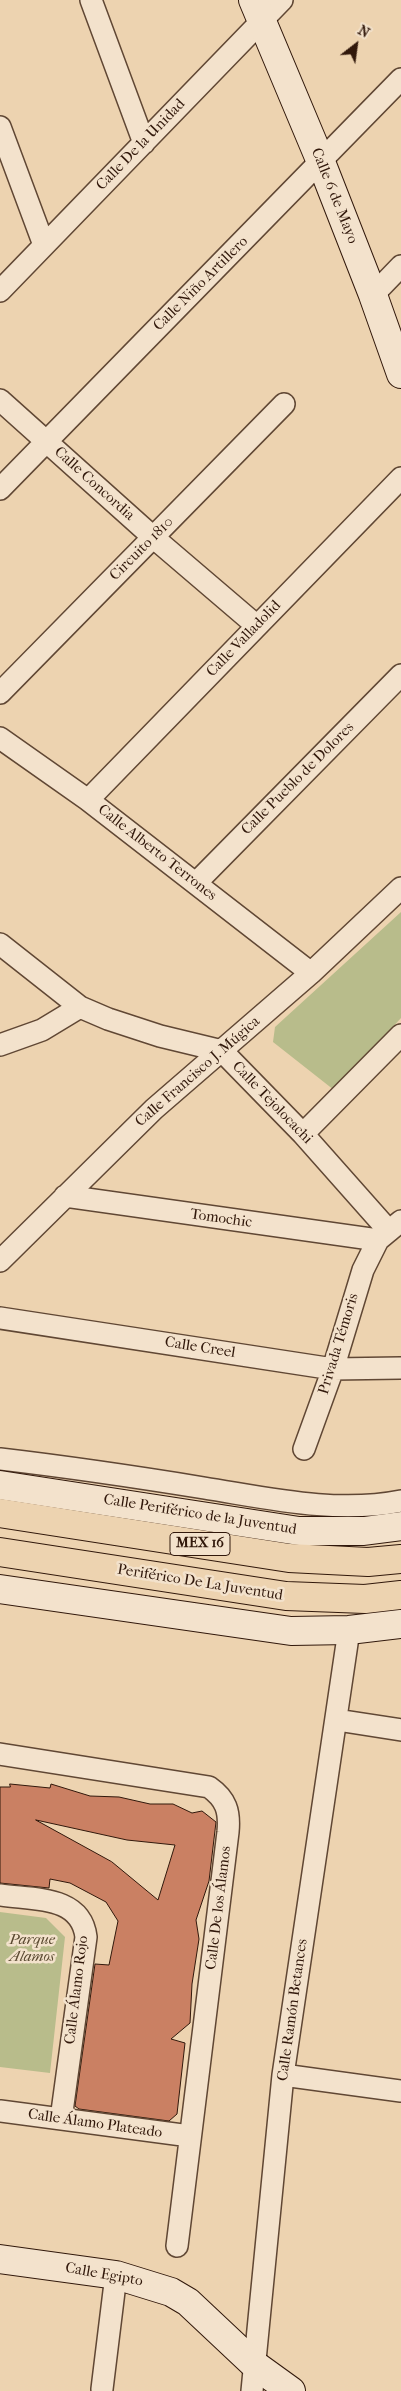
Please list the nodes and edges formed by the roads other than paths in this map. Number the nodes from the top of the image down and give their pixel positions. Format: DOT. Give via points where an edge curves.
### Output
graph roads {
  1 [pos="91,0"];
  2 [pos="282,0"];
  3 [pos="257,11"];
  4 [pos="401,79"];
  5 [pos="0,127"];
  6 [pos="144,144"];
  7 [pos="321,162"];
  8 [pos="44,245"];
  9 [pos="401,266"];
  10 [pos="0,291"];
  11 [pos="373,295"];
  12 [pos="401,374"];
  13 [pos="0,400"];
  14 [pos="284,404"];
  15 [pos="47,441"];
  16 [pos="401,478"];
  17 [pos="0,489"];
  18 [pos="154,538"];
  19 [pos="257,626"];
  20 [pos="401,675"];
  21 [pos="0,693"];
  22 [pos="0,738"];
  23 [pos="88,800"];
  24 [pos="196,883"];
  25 [pos="401,888"];
  26 [pos="0,944"];
  27 [pos="312,973"];
  28 [pos="80,1007"];
  29 [pos="401,1035"];
  30 [pos="0,1045"];
  31 [pos="222,1051"];
  32 [pos="303,1134"];
  33 [pos="65,1196"];
  34 [pos="389,1230"];
  35 [pos="0,1261"];
  36 [pos="0,1318"];
  37 [pos="401,1368"];
  38 [pos="333,1369"];
  39 [pos="304,1449"];
  40 [pos="0,1459"];
  41 [pos="0,1485"];
  42 [pos="0,1513"];
  43 [pos="396,1515"];
  44 [pos="0,1552"];
  45 [pos="401,1558"];
  46 [pos="0,1589"];
  47 [pos="401,1595"];
  48 [pos="401,1624"];
  49 [pos="349,1630"];
  50 [pos="336,1720"];
  51 [pos="401,1730"];
  52 [pos="0,1754"];
  53 [pos="0,1895"];
  54 [pos="283,2075"];
  55 [pos="401,2091"];
  56 [pos="0,2111"];
  57 [pos="61,2119"];
  58 [pos="190,2136"];
  59 [pos="177,2246"];
  60 [pos="0,2259"];
  61 [pos="116,2275"];
  62 [pos="254,2378"];
  63 [pos="102,2389"];
  64 [pos="291,2391"];
  1 -- 6 [label="street"];
  2 -- 3 [label="street, Calle De la Unidad"];
  3 -- 6 [label="street, Calle De la Unidad"];
  3 -- 7 [label="main road, Calle 6 de Mayo"];
  4 -- 7 [label="street, Calle Niño Artillero"];
  5 -- 8 [label="street"];
  6 -- 8 [label="street, Calle De la Unidad"];
  7 -- 11 [label="main road, Calle 6 de Mayo"];
  7 -- 15 [label="street, Calle Niño Artillero"];
  8 -- 10 [label="street, Calle De la Unidad"];
  9 -- 11 [label="street"];
  11 -- 12 [label="main road, Calle 6 de Mayo"];
  13 -- 15 [label="street, Calle Concordia"];
  14 -- 18 [label="street, Circuito 1810"];
  15 -- 17 [label="street, Calle Niño Artillero"];
  15 -- 18 [label="street, Calle Concordia"];
  16 -- 19 [label="street, Calle Valladolid"];
  18 -- 19 [label="street, Calle Concordia"];
  18 -- 21 [label="street, Circuito 1810"];
  19 -- 23 [label="street, Calle Valladolid"];
  20 -- 24 [label="street, Calle Pueblo de Dolores"];
  22 -- 23 [label="street, Calle Alberto Terrones"];
  23 -- 24 [label="street, Calle Alberto Terrones"];
  24 -- 27 [label="street, Calle Alberto Terrones"];
  25 -- 27 [label="street, Calle Francisco J. Múgica"];
  26 -- 28 [label="street, Calle Tejolocachi"];
  27 -- 31 [label="street, Calle Francisco J. Múgica"];
  28 -- 30 [label="street" via="42,1030"];
  28 -- 31 [label="street, Calle Tejolocachi" via="160,1036"];
  29 -- 32 [label="street"];
  31 -- 32 [label="street, Calle Tejolocachi"];
  31 -- 33 [label="street, Calle Francisco J. Múgica" via="154,1109"];
  32 -- 34 [label="street, Calle Tejolocachi"];
  33 -- 34 [label="street, Tomochic"];
  33 -- 35 [label="street, Calle Francisco J. Múgica"];
  34 -- 38 [label="street, Privada Témoris" via="363,1270"];
  36 -- 38 [label="street, Calle Creel"];
  37 -- 38 [label="street, Calle Creel"];
  38 -- 39 [label="street, Privada Témoris"];
  40 -- 43 [label="street" via="86,1469 308,1504 357,1506"];
  41 -- 43 [label="main road, Calle Periférico de la Juventud" via="300,1531 364,1531"];
  42 -- 45 [label="highway, MEX 16" via="289,1558 368,1562"];
  44 -- 47 [label="highway, Periférico De La Juventud / MEX 16" via="286,1596 365,1599"];
  46 -- 49 [label="main road" via="291,1631"];
  48 -- 49 [label="main road"];
  49 -- 50 [label="street, Calle Ramón Betances"];
  50 -- 51 [label="street"];
  50 -- 54 [label="street, Calle Ramón Betances"];
  52 -- 58 [label="street, Calle De los Álamos" via="209,1787 227,1805 228,1832"];
  53 -- 57 [label="street, Calle Álamo Rojo" via="60,1904 80,1916 85,1926"];
  54 -- 55 [label="street"];
  54 -- 62 [label="street, Calle Ramón Betances"];
  56 -- 57 [label="street, Calle Álamo Plateado"];
  57 -- 58 [label="street, Calle Álamo Plateado"];
  58 -- 59 [label="street, Calle De los Álamos"];
  60 -- 61 [label="main road, Calle Egipto"];
  61 -- 62 [label="main road, Calle Egipto" via="146,2282 188,2302"];
  61 -- 63 [label="street"];
  62 -- 64 [label="main road, Calle Egipto"];
}
